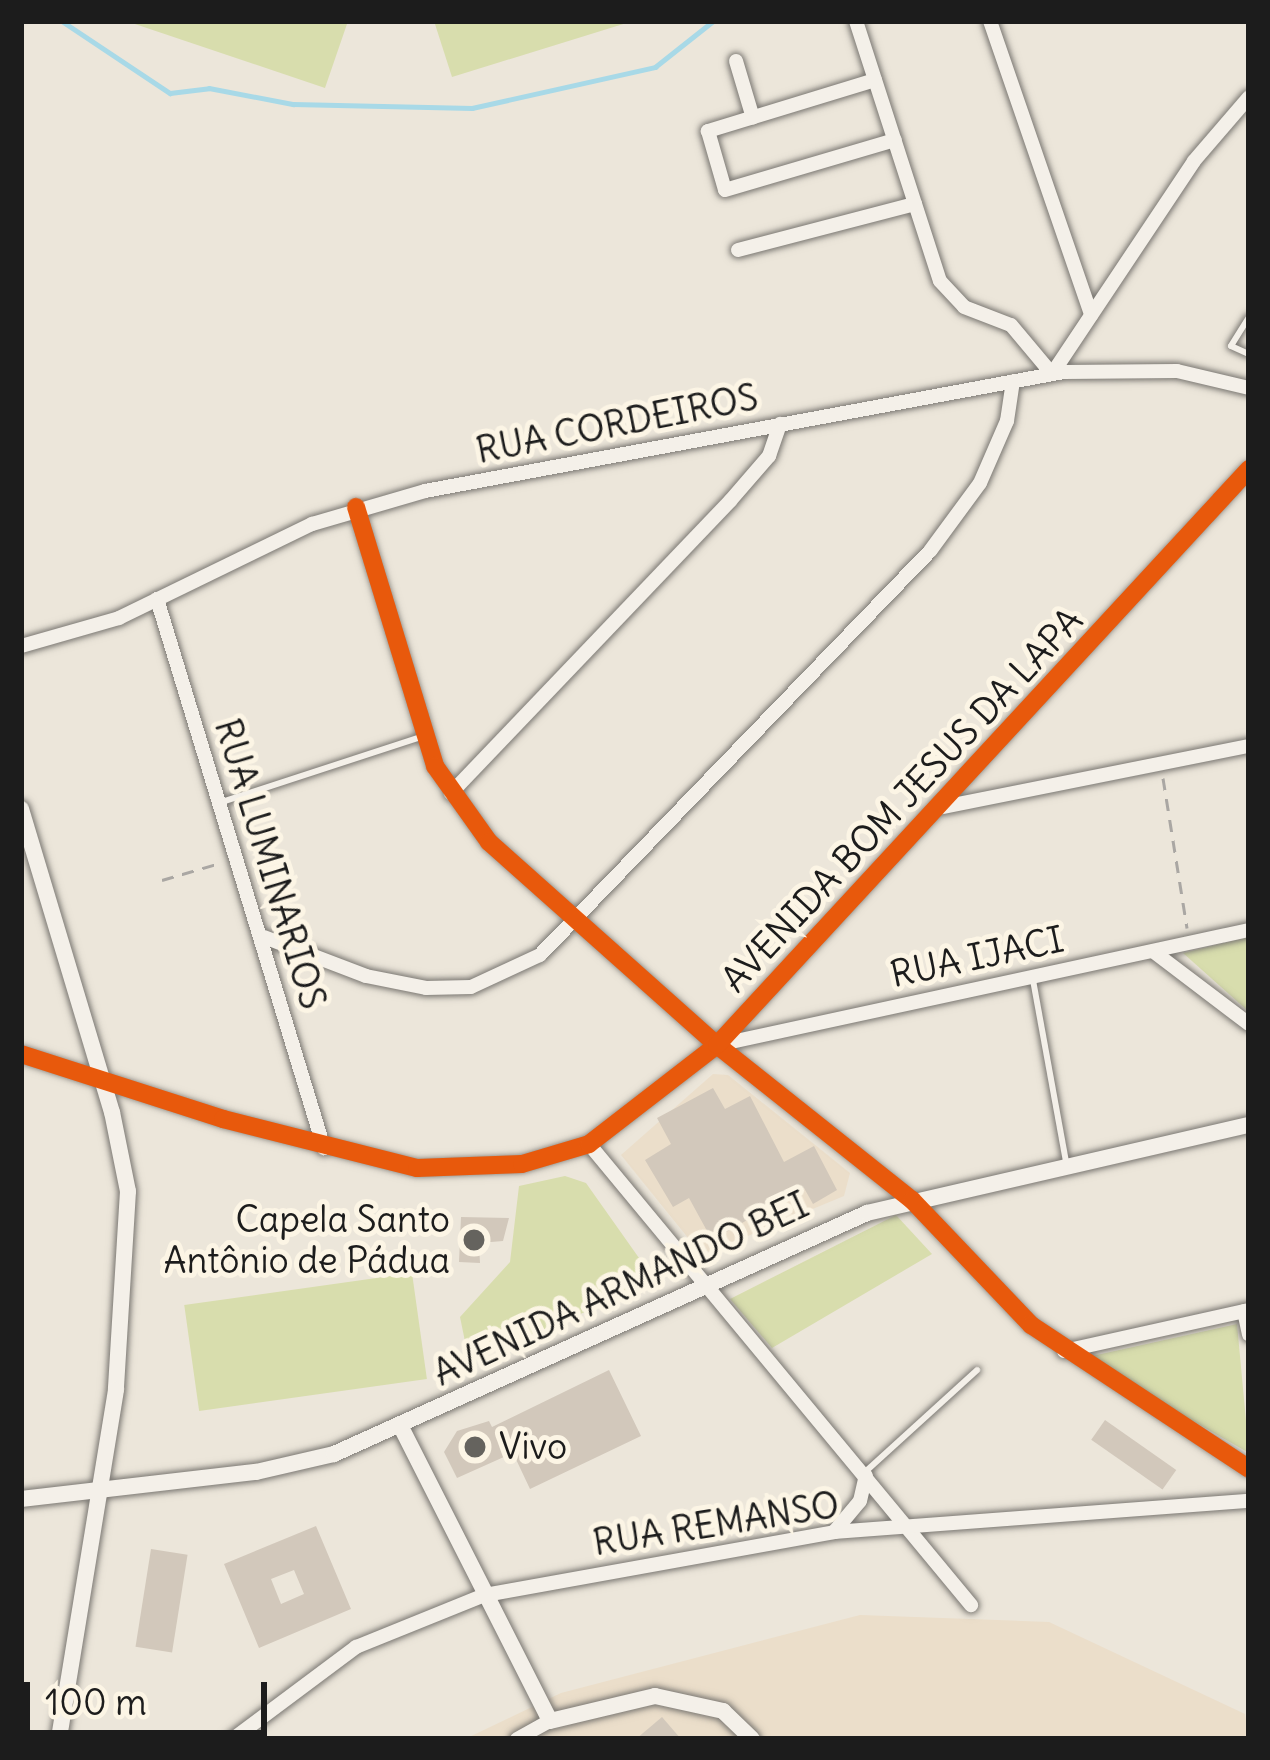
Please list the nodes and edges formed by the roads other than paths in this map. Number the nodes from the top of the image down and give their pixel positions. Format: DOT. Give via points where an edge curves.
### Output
graph roads {
  1 [pos="856,21"];
  2 [pos="990,21"];
  3 [pos="736,61"];
  4 [pos="875,80"];
  5 [pos="1249,98"];
  6 [pos="753,118"];
  7 [pos="895,140"];
  8 [pos="915,204"];
  9 [pos="738,250"];
  10 [pos="1091,316"];
  11 [pos="1249,317"];
  12 [pos="1249,354"];
  13 [pos="1052,374"];
  14 [pos="1013,381"];
  15 [pos="1249,388"];
  16 [pos="780,424"];
  17 [pos="1249,469"];
  18 [pos="356,507"];
  19 [pos="157,599"];
  20 [pos="21,646"];
  21 [pos="424,736"];
  22 [pos="1249,746"];
  23 [pos="451,793"];
  24 [pos="220,802"];
  25 [pos="943,807"];
  26 [pos="21,809"];
  27 [pos="578,923"];
  28 [pos="1249,930"];
  29 [pos="264,937"];
  30 [pos="1154,952"];
  31 [pos="1032,976"];
  32 [pos="1249,1024"];
  33 [pos="717,1045"];
  34 [pos="21,1054"];
  35 [pos="103,1079"];
  36 [pos="1249,1125"];
  37 [pos="589,1144"];
  38 [pos="324,1148"];
  39 [pos="1066,1164"];
  40 [pos="912,1200"];
  41 [pos="699,1285"];
  42 [pos="1247,1311"];
  43 [pos="1249,1334"];
  44 [pos="1064,1351"];
  45 [pos="976,1370"];
  46 [pos="402,1429"];
  47 [pos="1249,1469"];
  48 [pos="865,1474"];
  49 [pos="99,1489"];
  50 [pos="21,1499"];
  51 [pos="1249,1502"];
  52 [pos="909,1528"];
  53 [pos="834,1532"];
  54 [pos="485,1595"];
  55 [pos="971,1605"];
  56 [pos="550,1720"];
  57 [pos="59,1739"];
  58 [pos="233,1739"];
  59 [pos="517,1739"];
  60 [pos="752,1739"];
  1 -- 4 [label="street"];
  2 -- 10 [label="street"];
  3 -- 6 [label="street"];
  4 -- 6 [label="street"];
  4 -- 7 [label="street"];
  5 -- 10 [label="street" via="1194,161"];
  6 -- 7 [label="street" via="708,131 725,190"];
  7 -- 8 [label="street"];
  8 -- 9 [label="street"];
  8 -- 13 [label="street" via="940,281 964,307 1011,325"];
  10 -- 13 [label="street"];
  11 -- 12 [label="lane" via="1232,346"];
  13 -- 14 [label="street, RUA CORDEIROS"];
  13 -- 15 [label="street, RUA CORDEIROS" via="1123,366"];
  14 -- 16 [label="street, RUA CORDEIROS"];
  14 -- 27 [label="street" via="1007,422 980,483 930,551"];
  16 -- 18 [label="street, RUA CORDEIROS"];
  16 -- 23 [label="street" via="769,456 730,501"];
  17 -- 25 [label="street, AVENIDA BOM JESUS DA LAPA"];
  18 -- 19 [label="street, RUA CORDEIROS"];
  18 -- 21 [label="street"];
  19 -- 20 [label="street, RUA CORDEIROS" via="78,634"];
  19 -- 24 [label="street, RUA LUMINARIOS"];
  21 -- 23 [label="street"];
  21 -- 24 [label="lane"];
  22 -- 25 [label="street"];
  23 -- 27 [label="street" via="489,842"];
  24 -- 29 [label="street, RUA LUMINARIOS"];
  25 -- 33 [label="street, AVENIDA BOM JESUS DA LAPA"];
  26 -- 35 [label="street"];
  27 -- 29 [label="street" via="500,977 448,989 366,976"];
  27 -- 33 [label="street"];
  28 -- 30 [label="street, RUA IJACI"];
  29 -- 38 [label="street, RUA LUMINARIOS"];
  30 -- 31 [label="street, RUA IJACI"];
  30 -- 32 [label="street"];
  31 -- 33 [label="street, RUA IJACI"];
  31 -- 39 [label="lane"];
  33 -- 37 [label="street, AVENIDA BOM JESUS DA LAPA"];
  33 -- 40 [label="street"];
  34 -- 35 [label="street, AVENIDA BOM JESUS DA LAPA"];
  35 -- 38 [label="street, AVENIDA BOM JESUS DA LAPA"];
  35 -- 49 [label="street" via="128,1191 128,1272"];
  36 -- 39 [label="street, AVENIDA ARMANDO BEI"];
  37 -- 38 [label="street, AVENIDA BOM JESUS DA LAPA" via="473,1169 417,1168"];
  37 -- 41 [label="street"];
  39 -- 40 [label="street, AVENIDA ARMANDO BEI"];
  40 -- 41 [label="street, AVENIDA ARMANDO BEI"];
  40 -- 44 [label="street"];
  41 -- 46 [label="street, AVENIDA ARMANDO BEI"];
  41 -- 48 [label="street"];
  42 -- 43 [label="street"];
  42 -- 44 [label="street"];
  44 -- 47 [label="street"];
  45 -- 48 [label="lane"];
  46 -- 49 [label="street, AVENIDA ARMANDO BEI" via="256,1472"];
  46 -- 54 [label="street"];
  48 -- 52 [label="street"];
  48 -- 53 [label="street" via="852,1515"];
  49 -- 50 [label="street, AVENIDA ARMANDO BEI"];
  49 -- 57 [label="street"];
  51 -- 52 [label="street, RUA REMANSO"];
  52 -- 53 [label="street, RUA REMANSO"];
  52 -- 55 [label="street"];
  53 -- 54 [label="street, RUA REMANSO"];
  54 -- 56 [label="street"];
  54 -- 58 [label="street, RUA REMANSO" via="356,1647"];
  56 -- 59 [label="street"];
  56 -- 60 [label="street" via="656,1696 723,1711"];
}
